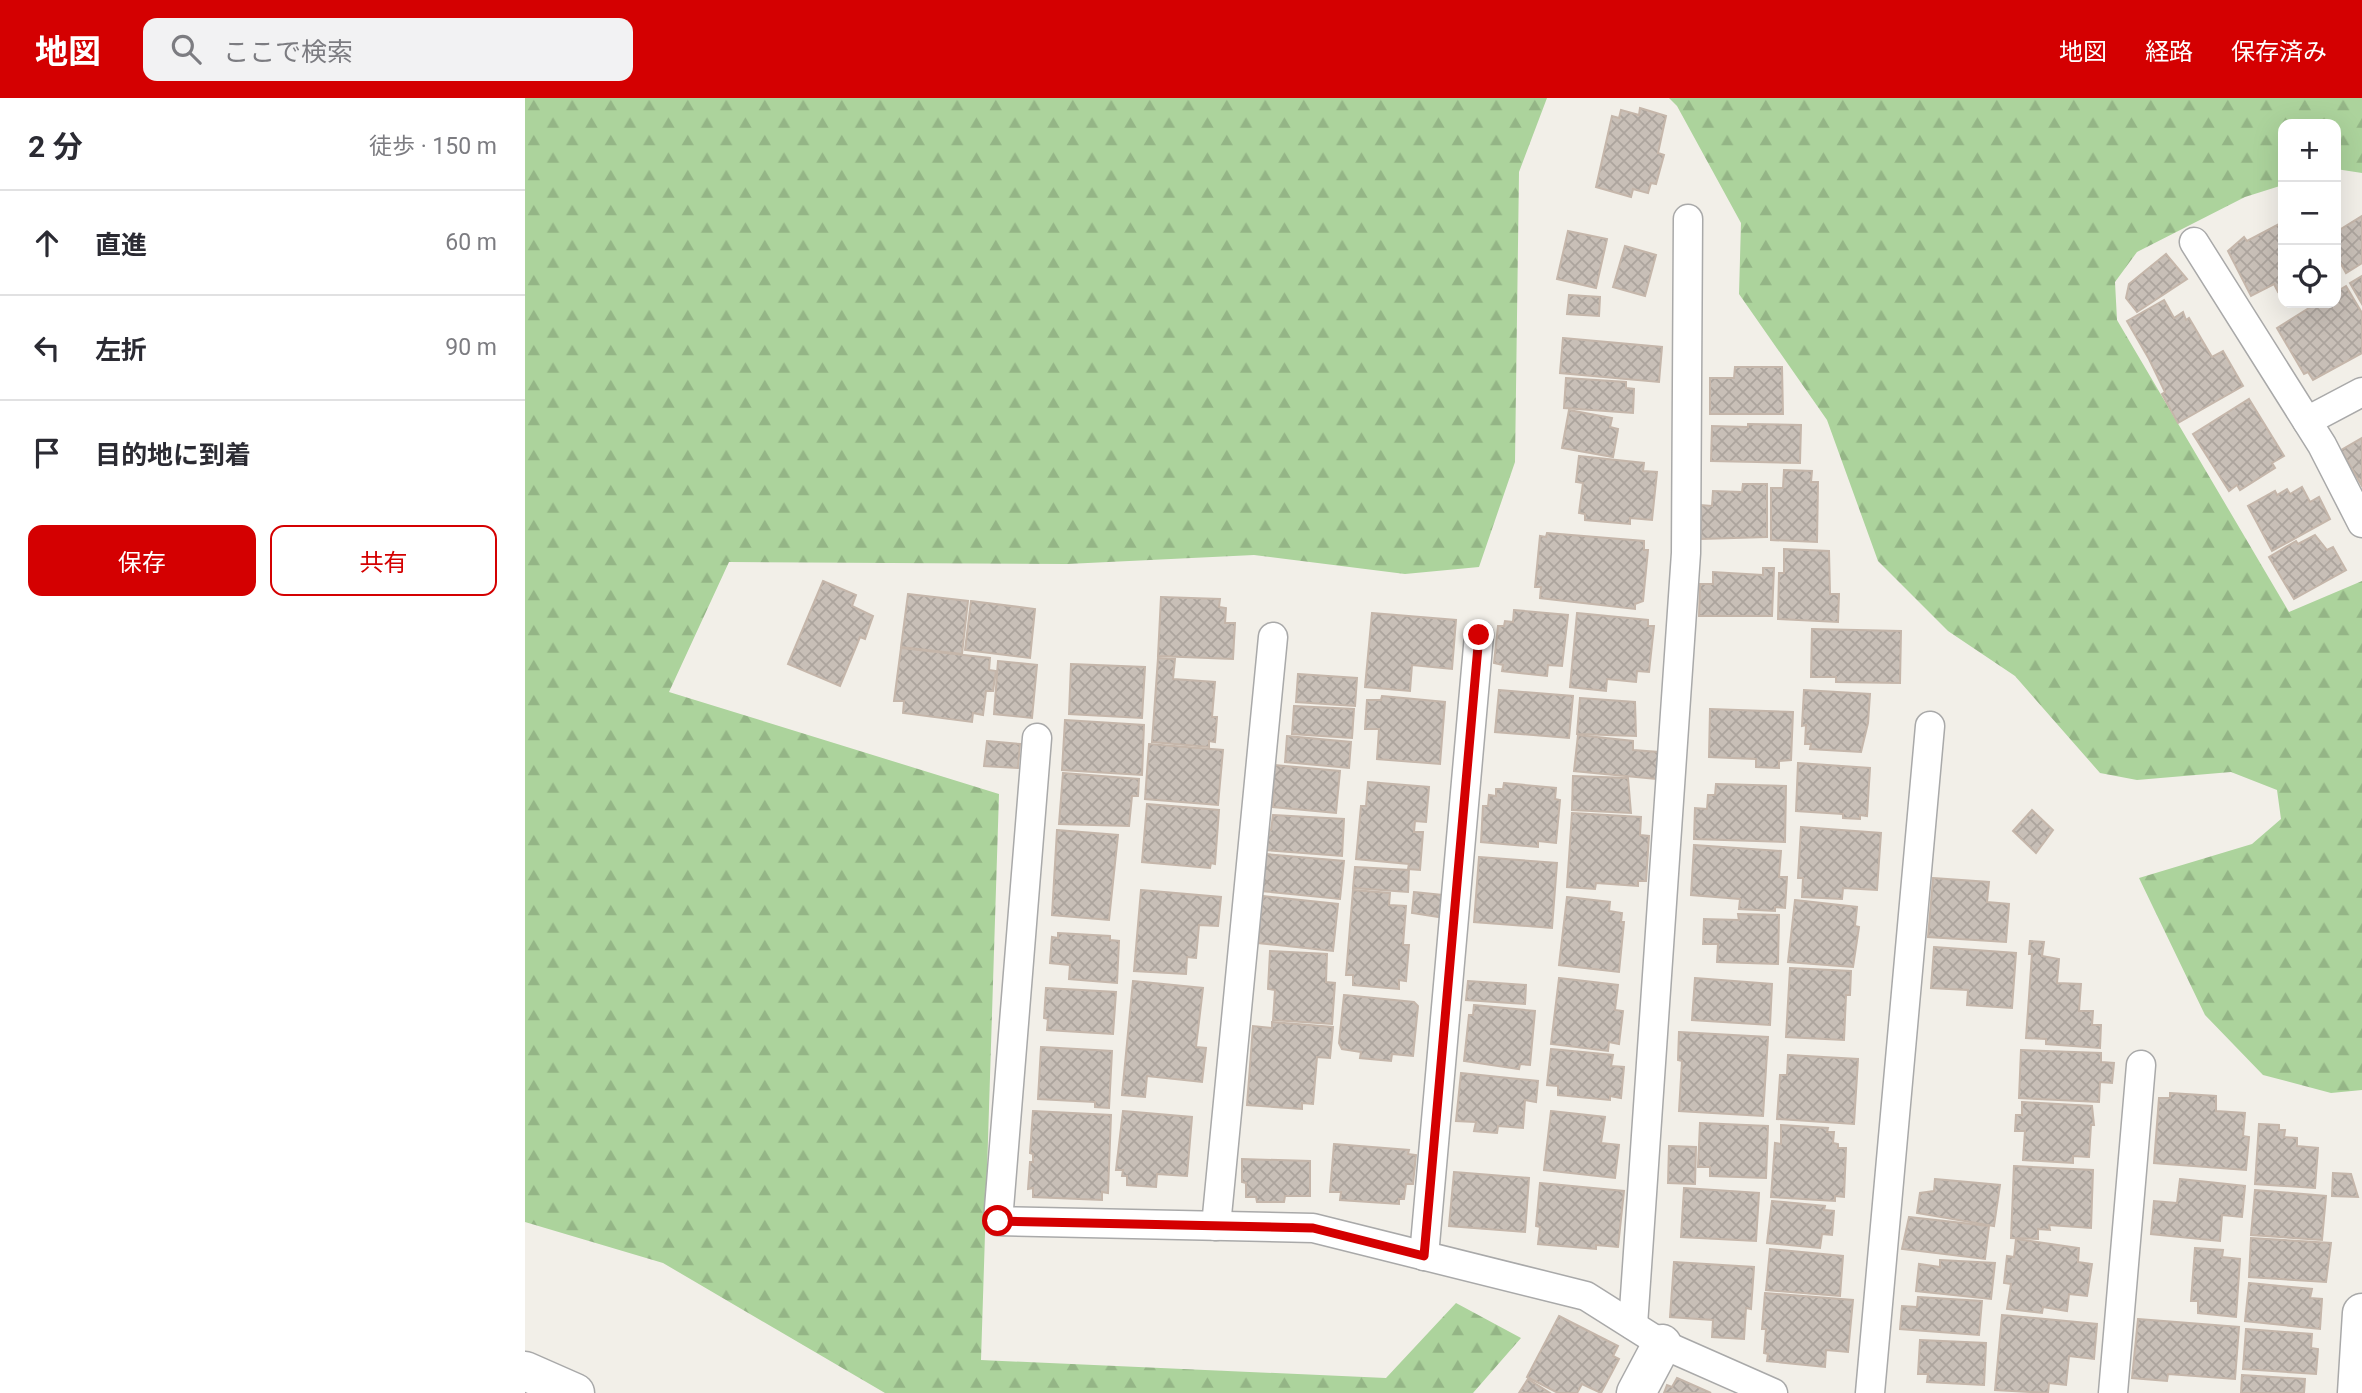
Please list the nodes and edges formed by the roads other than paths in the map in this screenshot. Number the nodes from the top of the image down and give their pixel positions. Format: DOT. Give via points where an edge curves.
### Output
graph roads {
  1 [pos="1688,219"];
  2 [pos="2194,242"];
  3 [pos="2362,392"];
  4 [pos="2307,421"];
  5 [pos="2362,523"];
  6 [pos="1479,635"];
  7 [pos="1273,637"];
  8 [pos="1930,726"];
  9 [pos="1037,737"];
  10 [pos="2141,1065"];
  11 [pos="1216,1226"];
  12 [pos="1424,1256"];
  13 [pos="2362,1313"];
  14 [pos="1648,1335"];
  15 [pos="525,1371"];
  16 [pos="575,1393"];
  17 [pos="1636,1393"];
  18 [pos="1773,1393"];
  19 [pos="1870,1393"];
  20 [pos="2113,1393"];
  21 [pos="2357,1393"];
  1 -- 14 [label="lane" via="1686,553"];
  2 -- 4 [label="lane"];
  3 -- 4 [label="lane"];
  4 -- 5 [label="lane"];
  6 -- 12 [label="lane"];
  7 -- 11 [label="lane"];
  8 -- 19 [label="lane"];
  9 -- 11 [label="lane" via="998,1221"];
  10 -- 20 [label="lane"];
  11 -- 12 [label="lane" via="1313,1228"];
  12 -- 14 [label="lane" via="1586,1296"];
  13 -- 21 [label="street"];
  14 -- 17 [label="street"];
  14 -- 18 [label="lane"];
  15 -- 16 [label="street"];
}
